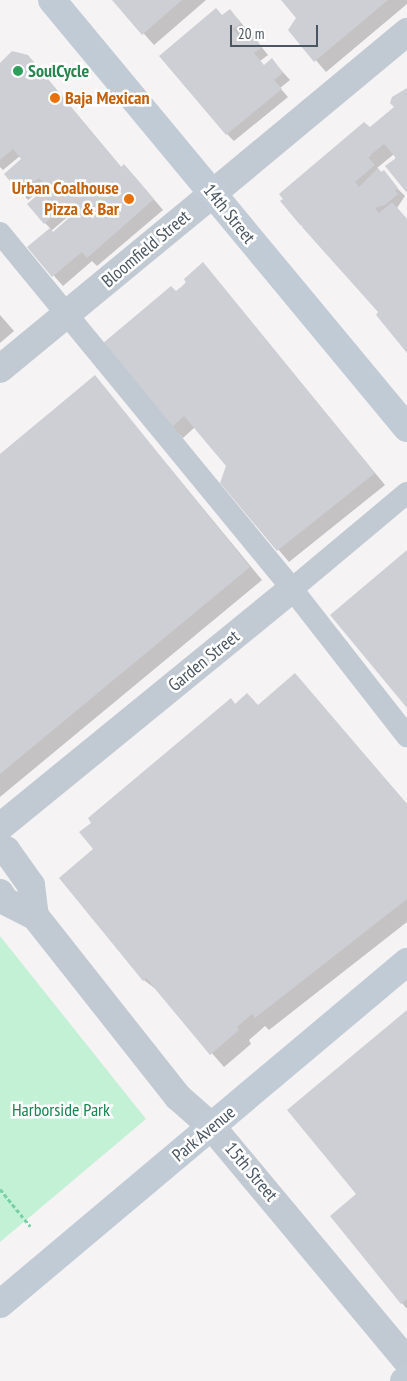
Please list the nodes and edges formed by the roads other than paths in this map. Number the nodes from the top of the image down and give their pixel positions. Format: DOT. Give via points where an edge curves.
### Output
graph roads {
  1 [pos="52,0"];
  2 [pos="407,32"];
  3 [pos="212,194"];
  4 [pos="0,233"];
  5 [pos="67,314"];
  6 [pos="0,369"];
  7 [pos="407,428"];
  8 [pos="407,493"];
  9 [pos="292,589"];
  10 [pos="407,736"];
  11 [pos="0,827"];
  12 [pos="0,848"];
  13 [pos="0,893"];
  14 [pos="35,916"];
  15 [pos="407,962"];
  16 [pos="212,1127"];
  17 [pos="0,1304"];
  18 [pos="407,1361"];
  1 -- 3 [label="main road, 14th Street"];
  2 -- 3 [label="street, Bloomfield Street"];
  3 -- 5 [label="street, Bloomfield Street"];
  3 -- 7 [label="main road, 14th Street"];
  4 -- 5 [label="street"];
  5 -- 6 [label="street, Bloomfield Street"];
  5 -- 9 [label="street"];
  8 -- 9 [label="street, Garden Street"];
  9 -- 10 [label="street"];
  9 -- 11 [label="street, Garden Street"];
  12 -- 14 [label="street" via="6,850 31,885"];
  13 -- 14 [label="street, 15th Street" via="5,901"];
  14 -- 16 [label="street, 15th Street" via="178,1097"];
  15 -- 16 [label="main road, Park Avenue"];
  16 -- 17 [label="main road, Park Avenue"];
  16 -- 18 [label="street, 15th Street"];
}
